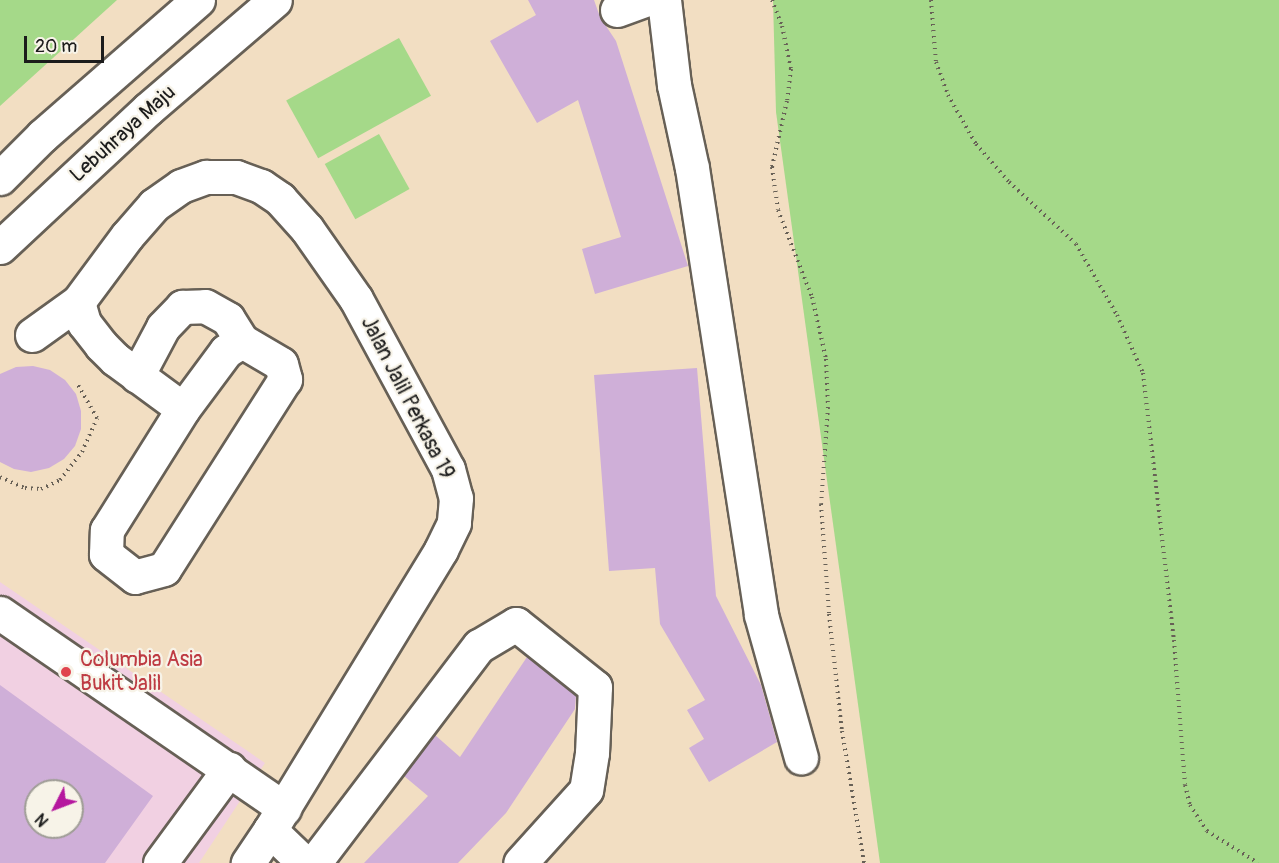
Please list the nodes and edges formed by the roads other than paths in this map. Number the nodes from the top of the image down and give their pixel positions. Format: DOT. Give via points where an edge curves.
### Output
graph roads {
  1 [pos="198,0"];
  2 [pos="275,0"];
  3 [pos="664,0"];
  4 [pos="0,178"];
  5 [pos="0,247"];
  6 [pos="78,302"];
  7 [pos="32,335"];
  8 [pos="242,341"];
  9 [pos="137,376"];
  10 [pos="183,409"];
  11 [pos="0,613"];
  12 [pos="801,757"];
  13 [pos="228,769"];
  14 [pos="277,819"];
  15 [pos="160,863"];
  16 [pos="248,863"];
  17 [pos="304,863"];
  18 [pos="314,863"];
  19 [pos="520,863"];
  1 -- 4 [label="main road" via="42,136"];
  2 -- 5 [label="main road, Lebuhraya Maju" via="148,109"];
  3 -- 12 [label="main road" via="674,85 692,168 761,615"];
  6 -- 7 [label="main road, Jalan Jalil Perkasa 19"];
  6 -- 9 [label="main road" via="89,330"];
  6 -- 14 [label="main road, Jalan Jalil Perkasa 19" via="154,205 181,186 206,177 236,177 261,186 308,229 356,299 448,469 456,498 450,532"];
  8 -- 9 [label="main road" via="228,319 206,306 182,307 163,327"];
  8 -- 10 [label="main road" via="226,351"];
  8 -- 10 [label="main road" via="281,364 285,379 164,569 135,577 106,554 107,530"];
  9 -- 10 [label="main road"];
  11 -- 13 [label="main road"];
  13 -- 14 [label="main road"];
  13 -- 15 [label="main road"];
  14 -- 16 [label="main road, Jalan Jalil Perkasa 19"];
  14 -- 17 [label="main road"];
  18 -- 19 [label="main road" via="479,646 516,624 595,687 586,790"];
}
